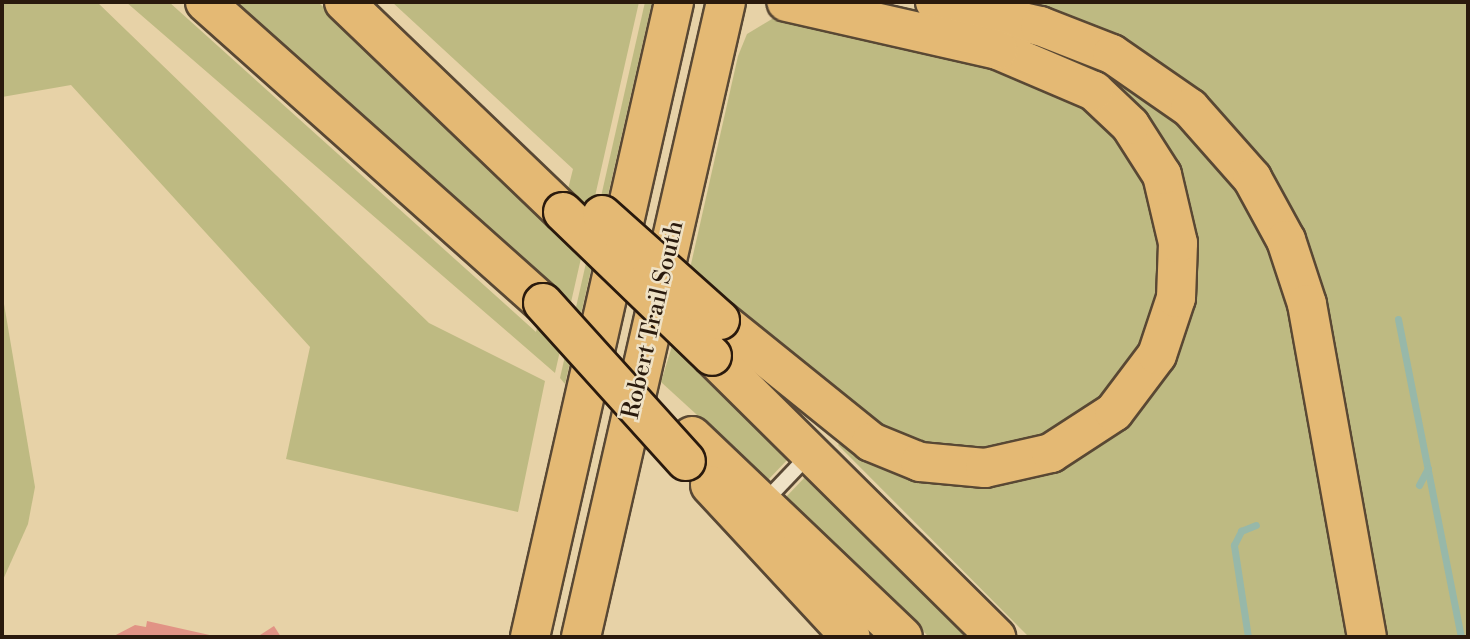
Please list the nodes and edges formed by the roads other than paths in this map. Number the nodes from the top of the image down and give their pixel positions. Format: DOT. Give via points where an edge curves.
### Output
graph roads {
  1 [pos="205,2"];
  2 [pos="344,2"];
  3 [pos="360,2"];
  4 [pos="674,2"];
  5 [pos="726,2"];
  6 [pos="786,2"];
  7 [pos="935,2"];
  8 [pos="566,199"];
  9 [pos="716,338"];
  10 [pos="689,448"];
  11 [pos="811,453"];
  12 [pos="764,502"];
  13 [pos="530,637"];
  14 [pos="581,637"];
  15 [pos="851,637"];
  16 [pos="903,637"];
  17 [pos="996,637"];
  18 [pos="1367,637"];
  1 -- 10 [label="main road, bridge" via="543,303"];
  2 -- 8 [label="main road"];
  3 -- 8 [label="main road"];
  4 -- 13 [label="main road, Robert Trail South"];
  5 -- 14 [label="main road, Robert Trail South"];
  6 -- 9 [label="main road" via="1012,54 1094,91 1130,125 1162,174 1178,243 1176,298 1157,355 1114,412 1051,453 985,468 920,462 871,442"];
  7 -- 18 [label="main road" via="1040,26 1112,54 1190,108 1252,178 1286,240 1307,304"];
  8 -- 9 [label="main road, bridge"];
  9 -- 11 [label="main road"];
  10 -- 12 [label="main road"];
  10 -- 15 [label="main road"];
  11 -- 12 [label="lane"];
  11 -- 17 [label="main road"];
  12 -- 16 [label="main road"];
}
